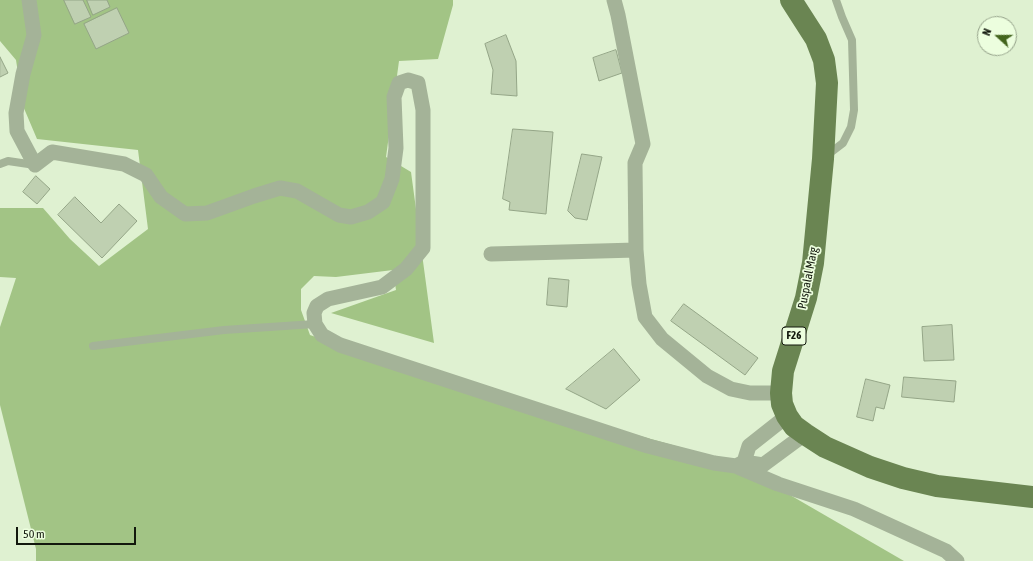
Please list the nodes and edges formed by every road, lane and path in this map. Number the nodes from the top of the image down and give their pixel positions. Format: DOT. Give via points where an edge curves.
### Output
graph roads {
  1 [pos="29,0"];
  2 [pos="614,0"];
  3 [pos="791,0"];
  4 [pos="836,0"];
  5 [pos="822,159"];
  6 [pos="0,164"];
  7 [pos="35,165"];
  8 [pos="636,250"];
  9 [pos="491,254"];
  10 [pos="314,324"];
  11 [pos="93,346"];
  12 [pos="781,393"];
  13 [pos="787,416"];
  14 [pos="805,434"];
  15 [pos="740,464"];
  16 [pos="1033,497"];
  17 [pos="957,561"];
  1 -- 7 [label="street" via="34,35 16,113 17,131"];
  2 -- 8 [label="street" via="643,144 635,163"];
  3 -- 5 [label="main road, Puspalal Marg / F26" via="816,39 824,60 826,83"];
  4 -- 5 [label="lane" via="852,40 854,110 851,127 843,143"];
  5 -- 12 [label="main road, Puspalal Marg / F26" via="813,263 806,298 783,371"];
  6 -- 7 [label="lane" via="8,161"];
  7 -- 10 [label="street" via="52,152 124,164 146,175 161,197 185,214 207,213 280,188 297,191 339,215 351,217 368,212 383,202 392,179 396,148 394,97 399,83 408,80 418,83 423,110 423,248 406,269 382,287 328,298 317,306"];
  8 -- 9 [label="street"];
  8 -- 12 [label="street" via="645,317 662,339 707,376 731,389 750,393"];
  10 -- 11 [label="lane" via="224,330"];
  10 -- 15 [label="street" via="322,335 340,345 648,446 714,463"];
  12 -- 13 [label="main road, Puspalal Marg / F26"];
  13 -- 14 [label="main road, Puspalal Marg / F26" via="794,426"];
  13 -- 15 [label="street" via="749,446"];
  14 -- 15 [label="street" via="762,465"];
  14 -- 16 [label="main road, Puspalal Marg / F26" via="825,447 870,468 903,478 937,486"];
  15 -- 17 [label="street" via="778,484 854,509 946,551"];
}
